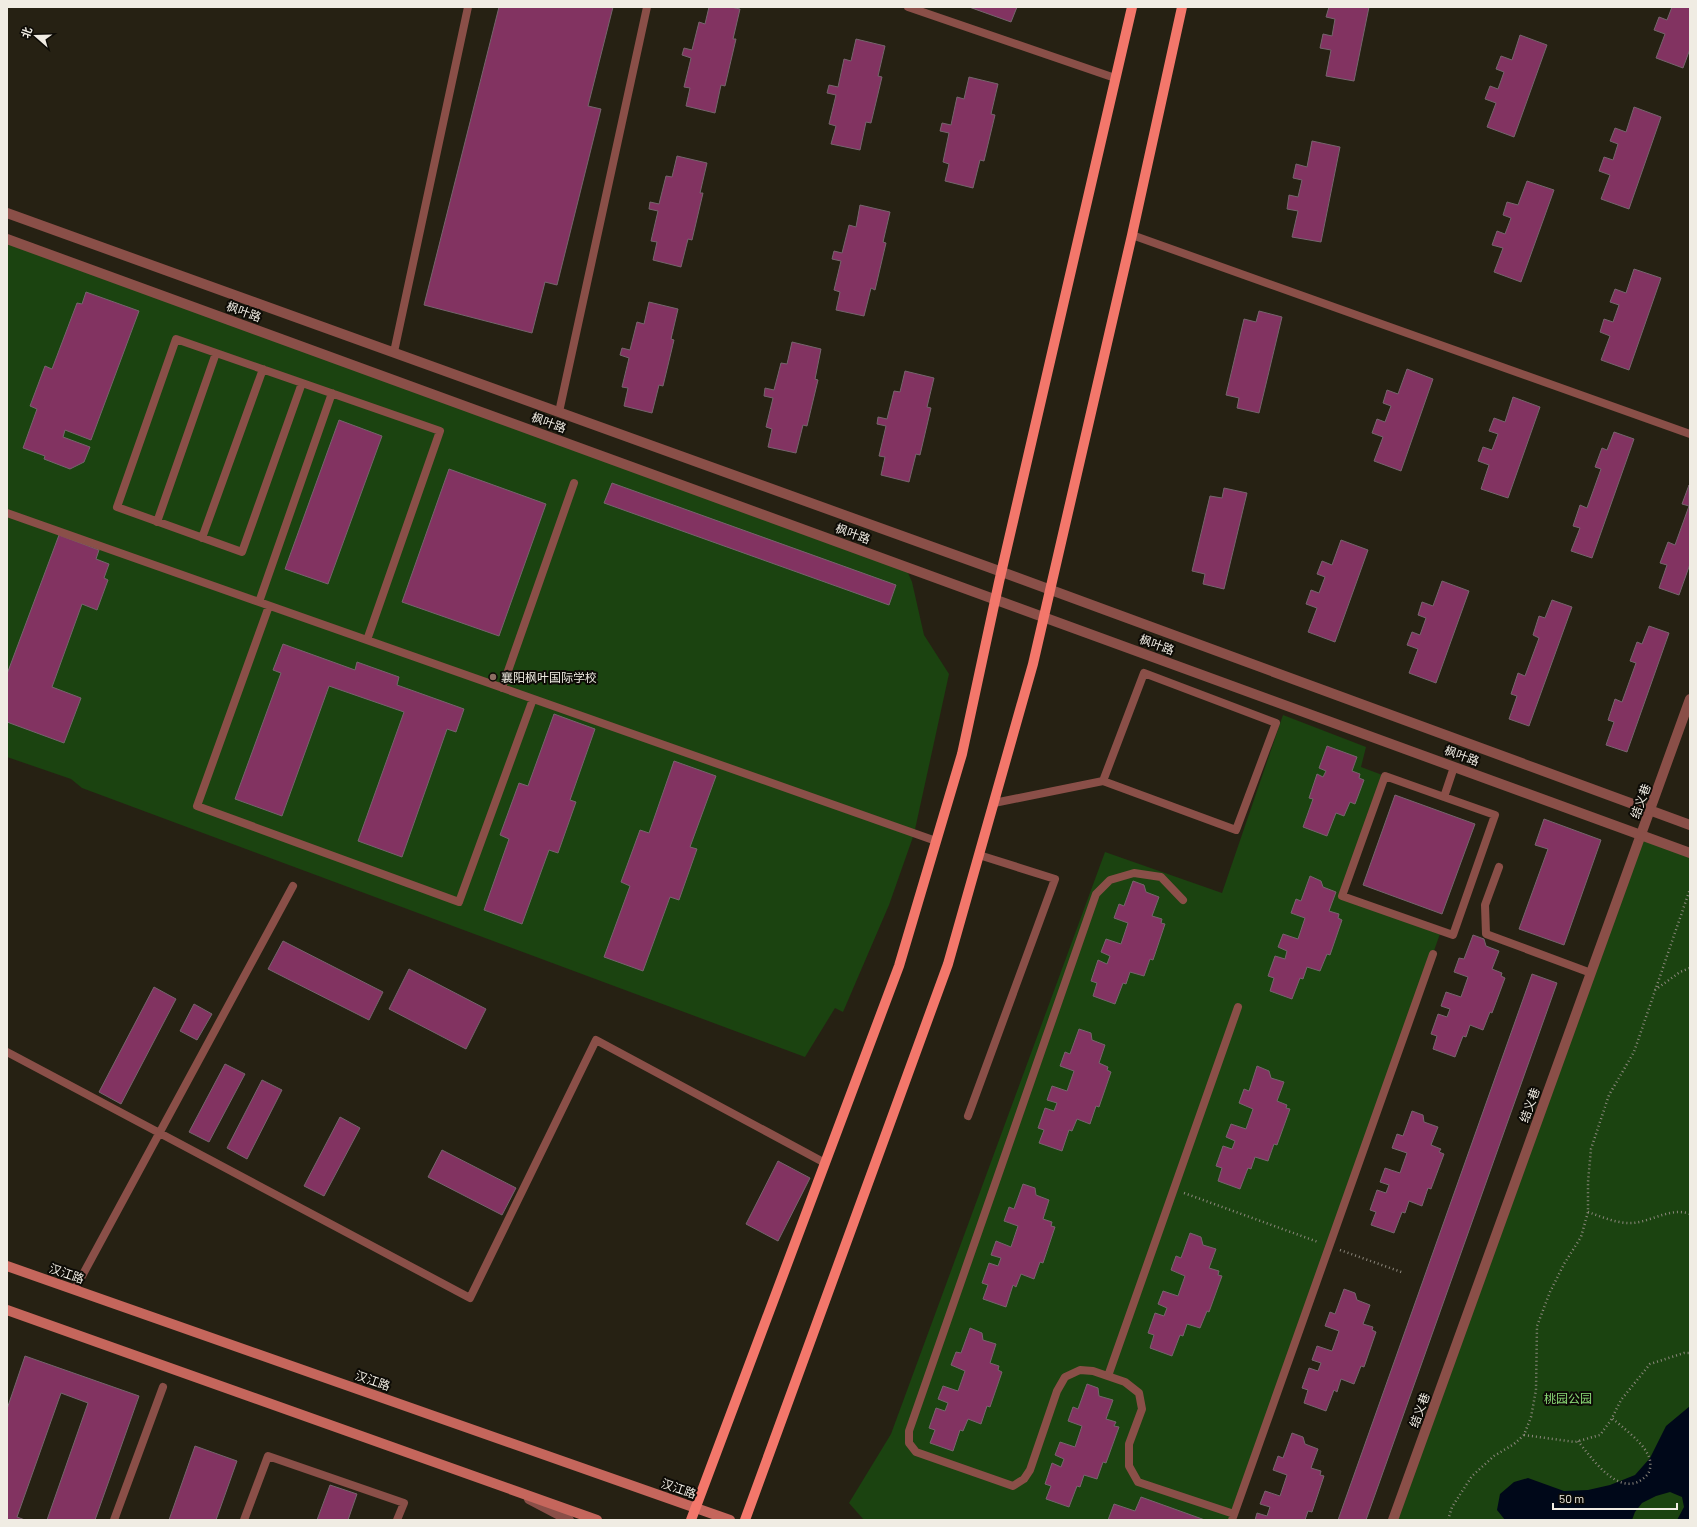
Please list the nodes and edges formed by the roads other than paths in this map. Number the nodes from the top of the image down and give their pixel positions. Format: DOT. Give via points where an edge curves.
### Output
graph roads {
  1 [pos="468,7"];
  2 [pos="647,7"];
  3 [pos="908,7"];
  4 [pos="1132,7"];
  5 [pos="1182,7"];
  6 [pos="1115,78"];
  7 [pos="7,212"];
  8 [pos="1132,234"];
  9 [pos="7,239"];
  10 [pos="394,352"];
  11 [pos="216,353"];
  12 [pos="263,369"];
  13 [pos="302,383"];
  14 [pos="332,393"];
  15 [pos="559,412"];
  16 [pos="1690,434"];
  17 [pos="574,483"];
  18 [pos="7,513"];
  19 [pos="157,522"];
  20 [pos="202,538"];
  21 [pos="1002,572"];
  22 [pos="1050,590"];
  23 [pos="996,599"];
  24 [pos="259,602"];
  25 [pos="269,606"];
  26 [pos="1043,617"];
  27 [pos="367,640"];
  28 [pos="502,688"];
  29 [pos="532,699"];
  30 [pos="1690,699"];
  31 [pos="1454,767"];
  32 [pos="1103,781"];
  33 [pos="1444,797"];
  34 [pos="994,803"];
  35 [pos="1650,810"];
  36 [pos="1690,825"];
  37 [pos="1641,835"];
  38 [pos="936,842"];
  39 [pos="1690,853"];
  40 [pos="979,855"];
  41 [pos="1499,866"];
  42 [pos="293,886"];
  43 [pos="1183,900"];
  44 [pos="1434,954"];
  45 [pos="1591,973"];
  46 [pos="1238,1007"];
  47 [pos="7,1052"];
  48 [pos="968,1116"];
  49 [pos="159,1133"];
  50 [pos="826,1163"];
  51 [pos="7,1266"];
  52 [pos="75,1289"];
  53 [pos="7,1310"];
  54 [pos="1108,1376"];
  55 [pos="163,1386"];
  56 [pos="508,1488"];
  57 [pos="696,1508"];
  58 [pos="1233,1517"];
  59 [pos="114,1520"];
  60 [pos="244,1520"];
  61 [pos="398,1520"];
  62 [pos="569,1520"];
  63 [pos="597,1520"];
  64 [pos="691,1520"];
  65 [pos="730,1520"];
  66 [pos="745,1520"];
  67 [pos="1393,1520"];
  1 -- 10 [label="lane"];
  2 -- 15 [label="lane"];
  3 -- 6 [label="lane"];
  4 -- 6 [label="main road"];
  5 -- 8 [label="main road"];
  6 -- 21 [label="main road"];
  7 -- 10 [label="street, 枫叶路"];
  8 -- 16 [label="lane"];
  8 -- 22 [label="main road"];
  9 -- 23 [label="street, 枫叶路"];
  10 -- 15 [label="street, 枫叶路"];
  11 -- 12 [label="lane"];
  11 -- 19 [label="lane"];
  11 -- 19 [label="lane" via="176,339 173,346 117,507"];
  12 -- 13 [label="lane"];
  12 -- 20 [label="lane"];
  13 -- 14 [label="lane"];
  13 -- 20 [label="lane" via="242,552"];
  14 -- 24 [label="lane"];
  14 -- 27 [label="lane" via="440,431"];
  15 -- 21 [label="street, 枫叶路"];
  17 -- 28 [label="lane"];
  18 -- 24 [label="lane"];
  19 -- 20 [label="lane"];
  21 -- 22 [label="street, 枫叶路"];
  21 -- 23 [label="main road"];
  22 -- 26 [label="main road"];
  22 -- 35 [label="street, 枫叶路"];
  23 -- 26 [label="street, 枫叶路"];
  23 -- 38 [label="main road" via="962,754"];
  24 -- 25 [label="lane"];
  25 -- 27 [label="lane"];
  25 -- 29 [label="lane" via="197,806 459,902"];
  26 -- 31 [label="street, 枫叶路"];
  26 -- 34 [label="main road" via="1033,664"];
  27 -- 28 [label="lane"];
  28 -- 29 [label="lane"];
  29 -- 38 [label="lane"];
  30 -- 35 [label="street, 结义巷"];
  31 -- 33 [label="lane"];
  31 -- 37 [label="street, 枫叶路"];
  32 -- 32 [label="lane" via="1236,830 1276,722 1144,673"];
  32 -- 34 [label="lane"];
  33 -- 33 [label="lane" via="1385,776 1342,896 1453,935 1495,815"];
  34 -- 40 [label="main road"];
  35 -- 36 [label="street, 枫叶路"];
  35 -- 37 [label="street, 结义巷"];
  37 -- 39 [label="street, 枫叶路"];
  37 -- 45 [label="street, 结义巷"];
  38 -- 50 [label="main road" via="899,966"];
  40 -- 48 [label="lane" via="1055,879"];
  40 -- 66 [label="main road" via="948,964"];
  41 -- 45 [label="lane" via="1485,905 1486,934"];
  42 -- 49 [label="lane"];
  43 -- 54 [label="lane" via="1161,877 1134,873 1110,880 1096,894 909,1431 910,1443 916,1452 1013,1486 1030,1470 1057,1391 1065,1377 1080,1370"];
  44 -- 58 [label="lane"];
  45 -- 67 [label="street, 结义巷"];
  46 -- 54 [label="lane"];
  47 -- 49 [label="lane"];
  49 -- 50 [label="lane" via="470,1298 596,1040"];
  49 -- 52 [label="lane"];
  50 -- 57 [label="main road"];
  51 -- 52 [label="main road, 汉江路"];
  52 -- 57 [label="main road, 汉江路"];
  53 -- 56 [label="main road"];
  54 -- 58 [label="lane" via="1125,1382 1139,1393 1142,1409 1129,1444 1129,1466 1138,1482"];
  55 -- 59 [label="lane"];
  56 -- 62 [label="street"];
  56 -- 63 [label="main road"];
  57 -- 64 [label="main road"];
  57 -- 65 [label="main road, 汉江路"];
  60 -- 61 [label="lane" via="268,1456 404,1503"];
}
